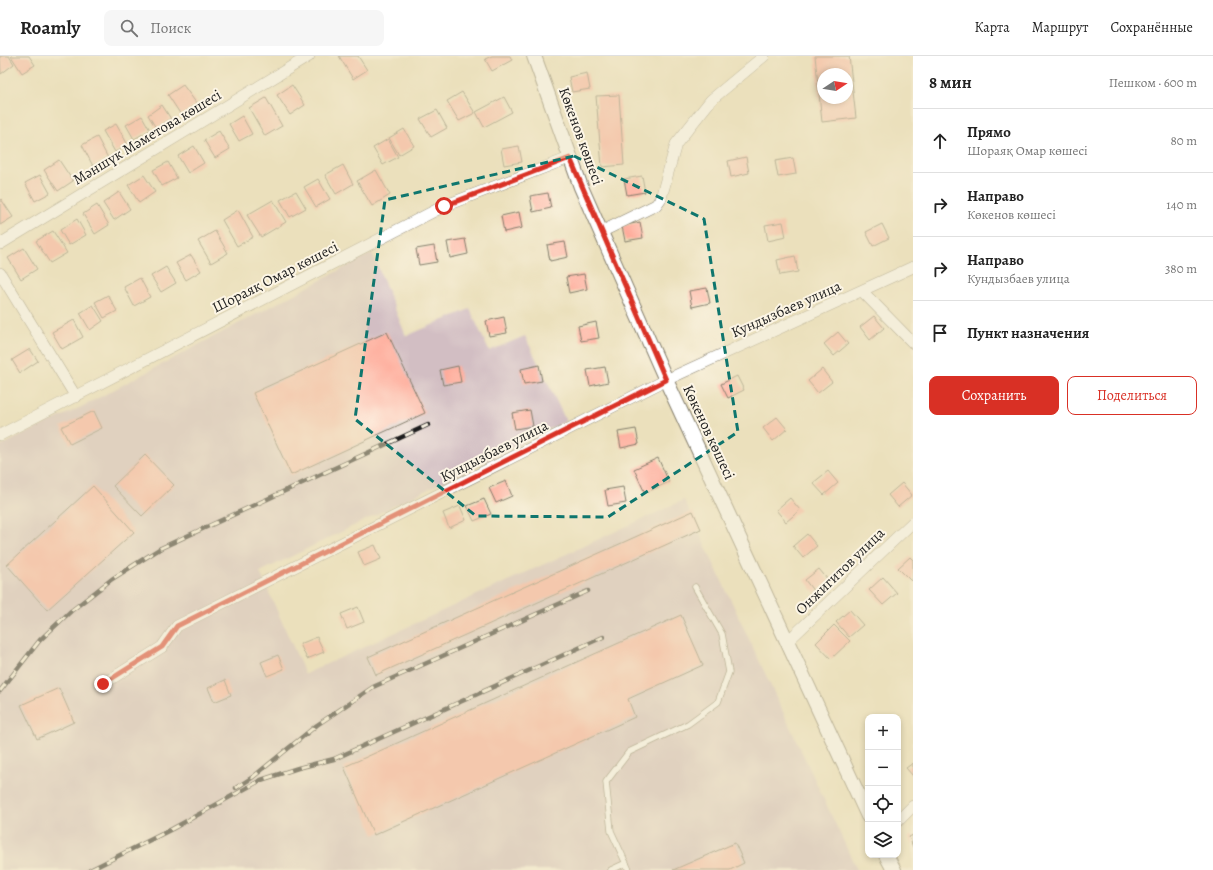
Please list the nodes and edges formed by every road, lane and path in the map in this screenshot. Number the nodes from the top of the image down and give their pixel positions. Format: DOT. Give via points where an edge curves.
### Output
graph roads {
  1 [pos="309,56"];
  2 [pos="534,56"];
  3 [pos="764,56"];
  4 [pos="570,158"];
  5 [pos="601,232"];
  6 [pos="0,244"];
  7 [pos="913,267"];
  8 [pos="0,273"];
  9 [pos="862,291"];
  10 [pos="913,343"];
  11 [pos="666,380"];
  12 [pos="76,397"];
  13 [pos="0,435"];
  14 [pos="913,522"];
  15 [pos="695,587"];
  16 [pos="788,641"];
  17 [pos="103,684"];
  18 [pos="913,806"];
  19 [pos="865,809"];
  20 [pos="901,818"];
  21 [pos="888,858"];
  22 [pos="626,863"];
  23 [pos="611,870"];
  24 [pos="629,870"];
  25 [pos="894,870"];
  1 -- 6 [label="street, Мәншүк Мәметова көшесі"];
  2 -- 4 [label="street, Көкенов көшесі"];
  3 -- 5 [label="street" via="711,100 676,144 661,198 656,205"];
  4 -- 5 [label="street, Көкенов көшесі"];
  4 -- 12 [label="street, Шораяқ Омар көшесі" via="444,206"];
  5 -- 11 [label="street, Көкенов көшесі"];
  7 -- 9 [label="street, Кундызбаев улица"];
  8 -- 12 [label="street"];
  9 -- 10 [label="street"];
  9 -- 11 [label="street, Кундызбаев улица"];
  11 -- 16 [label="street, Көкенов көшесі"];
  11 -- 17 [label="street, Кундызбаев улица" via="177,626 162,647"];
  12 -- 13 [label="street, Шораяқ Омар көшесі"];
  14 -- 16 [label="street, Онжигитов улица"];
  15 -- 22 [label="lane" via="722,634 729,672 718,702 688,724 629,752 606,782 611,831"];
  16 -- 19 [label="street, Көкенов көшесі"];
  18 -- 20 [label="street"];
  21 -- 25 [label="street"];
  22 -- 23 [label="lane"];
  22 -- 24 [label="lane"];
}
